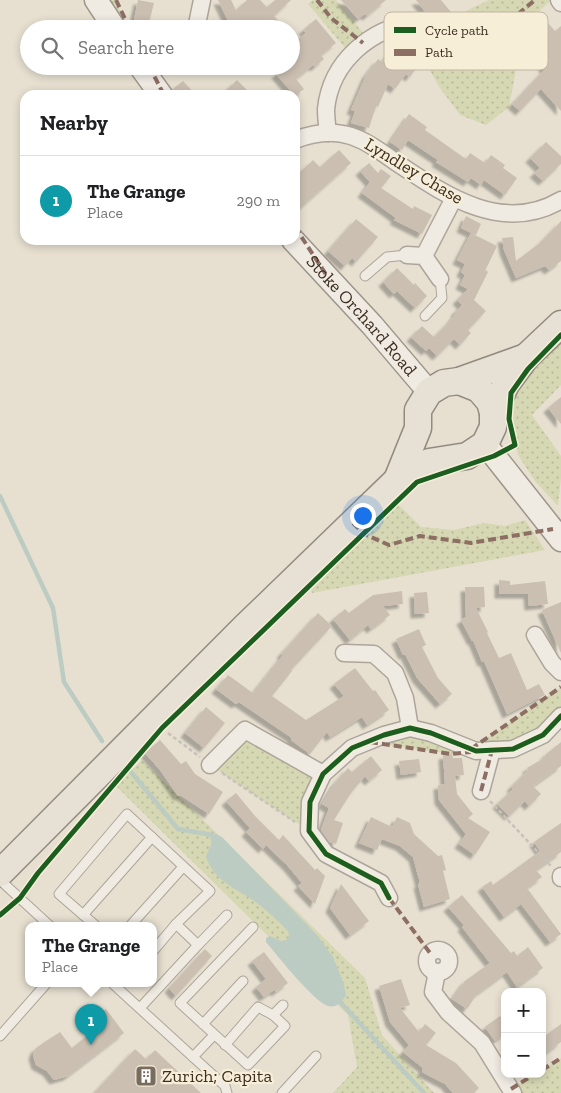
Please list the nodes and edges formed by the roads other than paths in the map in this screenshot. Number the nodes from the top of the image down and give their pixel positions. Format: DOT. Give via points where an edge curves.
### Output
graph roads {
  1 [pos="202,0"];
  2 [pos="100,2"];
  3 [pos="110,20"];
  4 [pos="198,20"];
  5 [pos="384,31"];
  6 [pos="147,75"];
  7 [pos="158,90"];
  8 [pos="328,133"];
  9 [pos="300,138"];
  10 [pos="454,198"];
  11 [pos="561,200"];
  12 [pos="298,245"];
  13 [pos="407,255"];
  14 [pos="424,256"];
  15 [pos="365,276"];
  16 [pos="440,279"];
  17 [pos="426,316"];
  18 [pos="561,324"];
  19 [pos="526,357"];
  20 [pos="459,381"];
  21 [pos="429,392"];
  22 [pos="493,413"];
  23 [pos="418,428"];
  24 [pos="485,444"];
  25 [pos="452,457"];
  26 [pos="396,480"];
  27 [pos="561,540"];
  28 [pos="535,634"];
  29 [pos="344,653"];
  30 [pos="561,672"];
  31 [pos="561,716"];
  32 [pos="410,728"];
  33 [pos="492,750"];
  34 [pos="210,765"];
  35 [pos="323,774"];
  36 [pos="481,791"];
  37 [pos="152,838"];
  38 [pos="183,867"];
  39 [pos="0,873"];
  40 [pos="0,880"];
  41 [pos="389,898"];
  42 [pos="83,915"];
  43 [pos="227,915"];
  44 [pos="46,922"];
  45 [pos="91,922"];
  46 [pos="134,922"];
  47 [pos="176,924"];
  48 [pos="253,928"];
  49 [pos="198,945"];
  50 [pos="157,946"];
  51 [pos="437,972"];
  52 [pos="243,981"];
  53 [pos="43,987"];
  54 [pos="116,987"];
  55 [pos="282,1005"];
  56 [pos="140,1008"];
  57 [pos="273,1015"];
  58 [pos="203,1024"];
  59 [pos="214,1035"];
  60 [pos="0,1036"];
  61 [pos="225,1044"];
  62 [pos="316,1056"];
  63 [pos="193,1057"];
  64 [pos="227,1093"];
  65 [pos="282,1093"];
  66 [pos="513,1093"];
  1 -- 4 [label="street"];
  2 -- 3 [label="street"];
  5 -- 8 [label="street" via="361,45 335,78 326,112"];
  6 -- 7 [label="street"];
  8 -- 9 [label="street, Lyndley Chase"];
  8 -- 10 [label="street, Lyndley Chase" via="350,135 361,140"];
  10 -- 11 [label="street, Lyndley Chase" via="504,214 542,209"];
  10 -- 14 [label="street"];
  12 -- 21 [label="street, Stoke Orchard Road"];
  13 -- 14 [label="street"];
  13 -- 15 [label="lane" via="387,257"];
  14 -- 16 [label="street"];
  16 -- 17 [label="lane" via="442,298"];
  18 -- 19 [label="main road"];
  19 -- 20 [label="main road"];
  19 -- 22 [label="main road" via="506,384"];
  20 -- 21 [label="main road" via="444,383"];
  20 -- 22 [label="main road" via="479,389 490,402"];
  21 -- 23 [label="main road" via="418,410"];
  22 -- 24 [label="main road" via="493,427"];
  23 -- 25 [label="main road" via="429,446"];
  23 -- 26 [label="main road"];
  24 -- 25 [label="main road" via="466,456"];
  24 -- 27 [label="street"];
  25 -- 26 [label="main road" via="429,462"];
  26 -- 39 [label="main road"];
  28 -- 30 [label="street"];
  29 -- 32 [label="street" via="374,654 394,673 405,698"];
  31 -- 33 [label="street" via="543,735 513,749"];
  32 -- 33 [label="street" via="476,751"];
  32 -- 35 [label="street" via="352,748"];
  33 -- 36 [label="street"];
  34 -- 35 [label="street" via="245,730"];
  35 -- 41 [label="street" via="310,802 308,831 326,854 381,883"];
  37 -- 38 [label="lane"];
  37 -- 42 [label="lane"];
  37 -- 42 [label="lane" via="128,814 59,894"];
  38 -- 46 [label="lane"];
  38 -- 47 [label="lane" via="210,891"];
  40 -- 44 [label="lane"];
  42 -- 45 [label="lane"];
  43 -- 49 [label="lane"];
  47 -- 49 [label="lane"];
  47 -- 50 [label="lane"];
  48 -- 58 [label="lane" via="180,1003"];
  49 -- 56 [label="lane"];
  51 -- 66 [label="street" via="433,992 448,1012 482,1043"];
  52 -- 58 [label="lane"];
  53 -- 60 [label="lane"];
  54 -- 56 [label="lane"];
  55 -- 57 [label="lane"];
  56 -- 63 [label="lane"];
  57 -- 61 [label="lane" via="258,1007"];
  57 -- 61 [label="lane" via="286,1026 248,1065"];
  58 -- 59 [label="lane"];
  59 -- 61 [label="lane"];
  59 -- 63 [label="lane"];
  62 -- 65 [label="lane"];
  63 -- 64 [label="lane" via="225,1086"];
}
